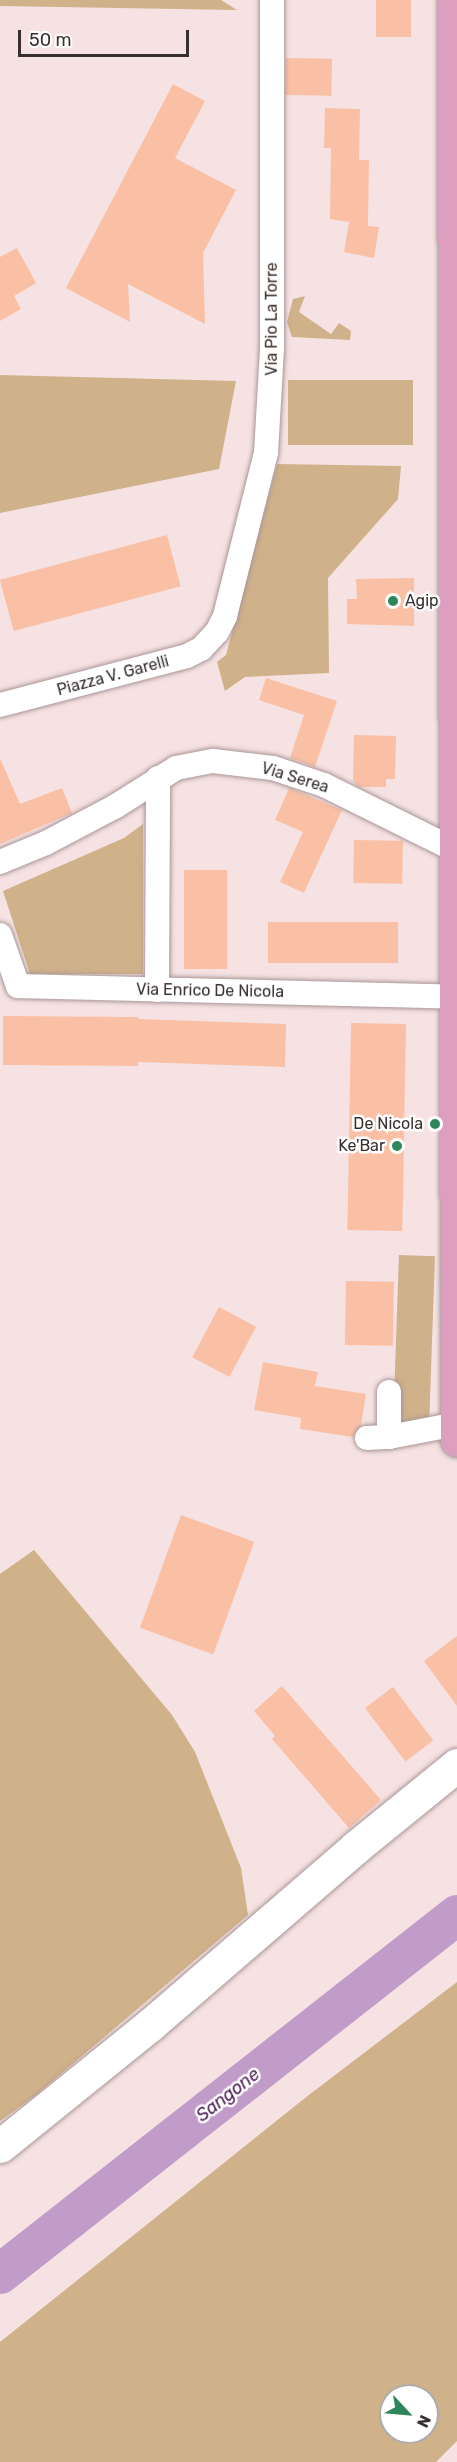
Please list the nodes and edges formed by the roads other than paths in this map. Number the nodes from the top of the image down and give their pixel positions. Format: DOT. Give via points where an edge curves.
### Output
graph roads {
  1 [pos="272,0"];
  2 [pos="454,0"];
  3 [pos="456,511"];
  4 [pos="217,632"];
  5 [pos="0,705"];
  6 [pos="158,778"];
  7 [pos="456,851"];
  8 [pos="0,862"];
  9 [pos="0,935"];
  10 [pos="157,990"];
  11 [pos="457,997"];
  12 [pos="389,1392"];
  13 [pos="457,1424"];
  14 [pos="457,1440"];
  15 [pos="457,1765"];
  16 [pos="0,2146"];
  1 -- 4 [label="street, Via Pio La Torre" via="272,348 266,453 225,616"];
  2 -- 3 [label="main road"];
  3 -- 7 [label="main road"];
  4 -- 5 [label="street, Piazza V. Garelli" via="201,649 187,656"];
  6 -- 7 [label="street, Via Serea" via="176,768 213,761 273,768 324,784"];
  6 -- 8 [label="street, Via Serea" via="116,806"];
  6 -- 10 [label="street"];
  7 -- 11 [label="main road"];
  9 -- 10 [label="street, Via Enrico De Nicola" via="18,986"];
  10 -- 11 [label="street, Via Enrico De Nicola"];
  11 -- 13 [label="main road"];
  12 -- 13 [label="street" via="378,1437"];
  13 -- 14 [label="main road"];
  15 -- 16 [label="street" via="356,1846 150,2025"];
}
